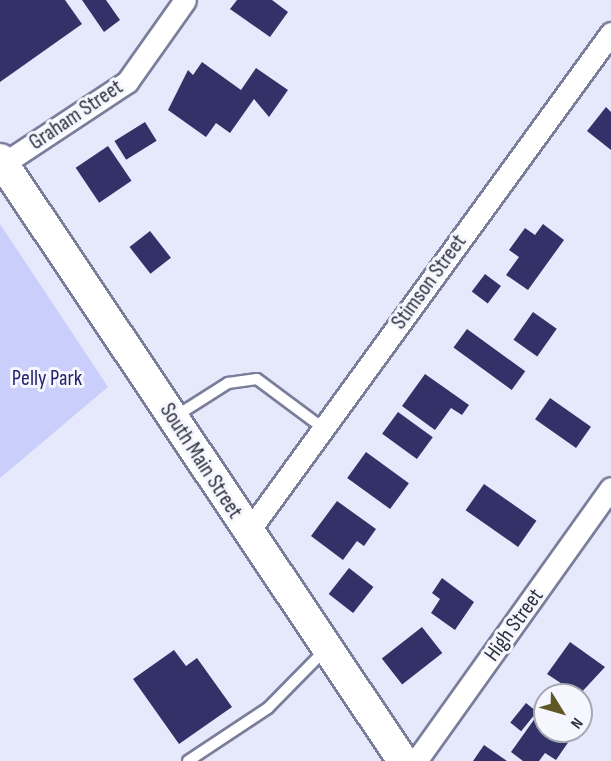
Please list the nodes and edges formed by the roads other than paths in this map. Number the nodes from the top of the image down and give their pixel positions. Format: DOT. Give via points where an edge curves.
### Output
graph roads {
  1 [pos="185,0"];
  2 [pos="611,33"];
  3 [pos="2,162"];
  4 [pos="173,418"];
  5 [pos="323,428"];
  6 [pos="611,488"];
  7 [pos="248,532"];
  8 [pos="327,648"];
  9 [pos="188,761"];
  10 [pos="403,761"];
  11 [pos="416,761"];
  1 -- 3 [label="street, Graham Street" via="127,82"];
  2 -- 5 [label="street, Stimson Street"];
  3 -- 4 [label="main road, South Main Street"];
  4 -- 5 [label="lane" via="228,383 257,379"];
  4 -- 7 [label="main road, South Main Street"];
  5 -- 7 [label="street, Stimson Street"];
  6 -- 11 [label="street, High Street"];
  7 -- 8 [label="main road, South Main Street"];
  8 -- 9 [label="lane" via="268,708"];
  8 -- 10 [label="main road, South Main Street"];
}
